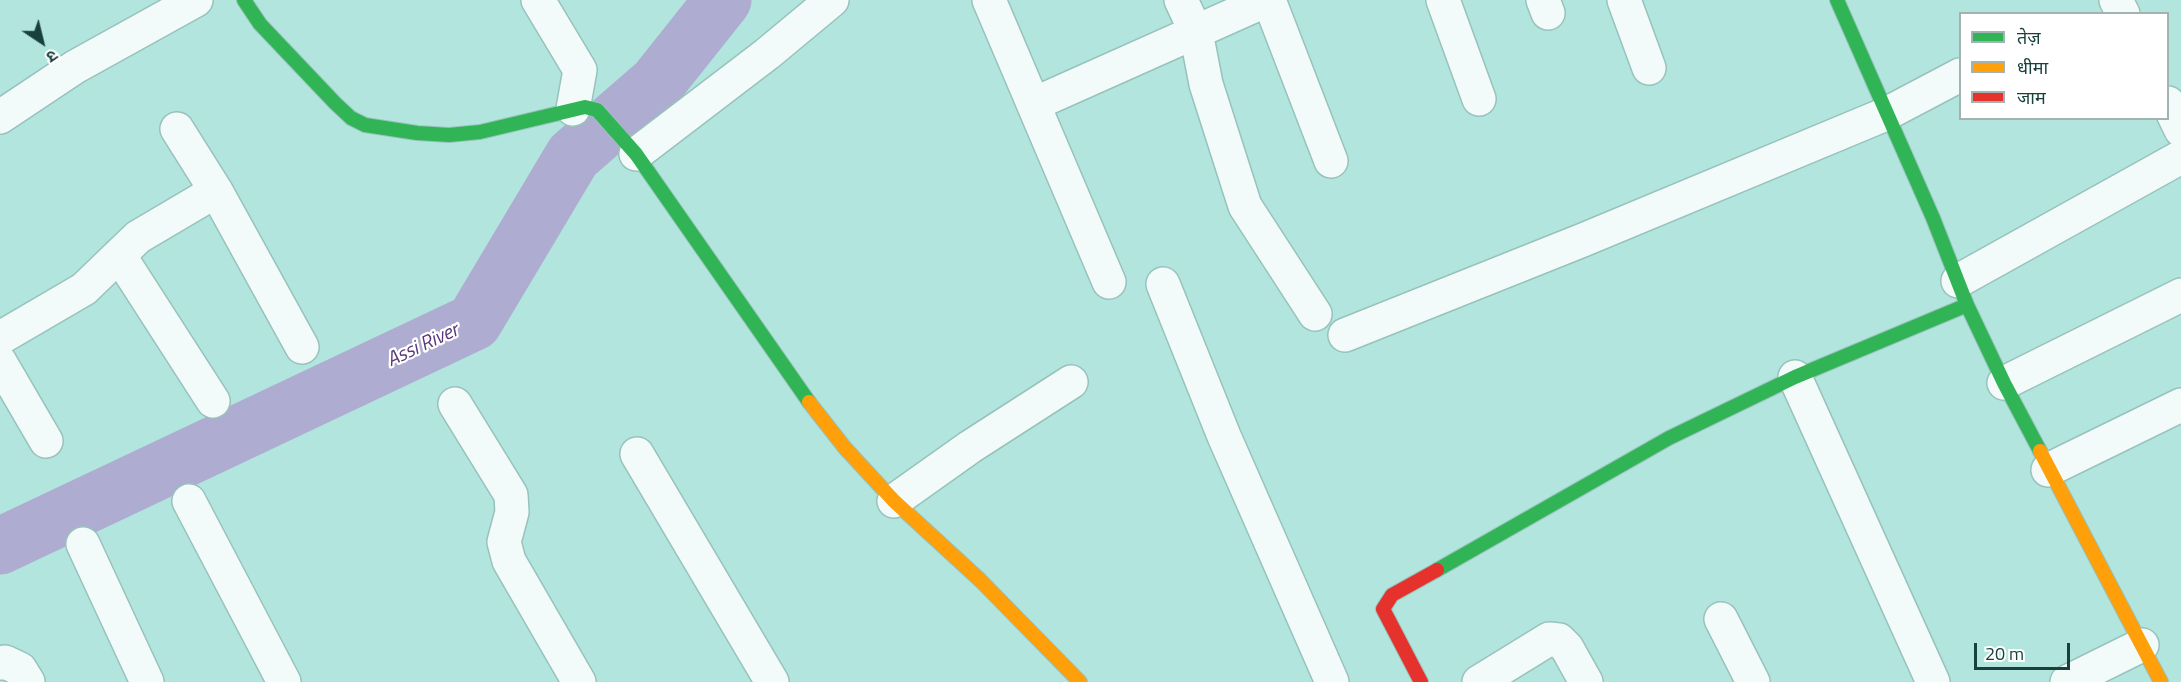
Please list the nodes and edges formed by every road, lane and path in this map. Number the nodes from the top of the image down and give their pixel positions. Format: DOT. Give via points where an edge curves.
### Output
graph roads {
  1 [pos="196,0"];
  2 [pos="244,0"];
  3 [pos="538,0"];
  4 [pos="832,0"];
  5 [pos="989,0"];
  6 [pos="1181,0"];
  7 [pos="1268,0"];
  8 [pos="1443,0"];
  9 [pos="1624,0"];
  10 [pos="1837,0"];
  11 [pos="1196,32"];
  12 [pos="1649,68"];
  13 [pos="1959,76"];
  14 [pos="1479,99"];
  15 [pos="1034,104"];
  16 [pos="2169,105"];
  17 [pos="585,109"];
  18 [pos="1886,114"];
  19 [pos="0,117"];
  20 [pos="177,129"];
  21 [pos="2181,130"];
  22 [pos="632,148"];
  23 [pos="2181,157"];
  24 [pos="1331,161"];
  25 [pos="216,191"];
  26 [pos="119,255"];
  27 [pos="1108,282"];
  28 [pos="1163,284"];
  29 [pos="1962,293"];
  30 [pos="2181,295"];
  31 [pos="1315,314"];
  32 [pos="1345,335"];
  33 [pos="0,338"];
  34 [pos="302,347"];
  35 [pos="0,362"];
  36 [pos="1795,377"];
  37 [pos="1071,382"];
  38 [pos="2004,383"];
  39 [pos="213,401"];
  40 [pos="454,404"];
  41 [pos="2181,405"];
  42 [pos="46,441"];
  43 [pos="637,454"];
  44 [pos="2048,470"];
  45 [pos="189,501"];
  46 [pos="894,501"];
  47 [pos="83,544"];
  48 [pos="1721,620"];
  49 [pos="2142,645"];
  50 [pos="0,663"];
  51 [pos="28,682"];
  52 [pos="147,682"];
  53 [pos="284,682"];
  54 [pos="579,682"];
  55 [pos="772,682"];
  56 [pos="1080,682"];
  57 [pos="1332,682"];
  58 [pos="1421,682"];
  59 [pos="1479,682"];
  60 [pos="1586,682"];
  61 [pos="1753,682"];
  62 [pos="1933,682"];
  63 [pos="2067,682"];
  64 [pos="2161,682"];
  1 -- 19 [label="street" via="75,67"];
  2 -- 17 [label="street" via="260,24 335,103 365,125 449,135"];
  3 -- 17 [label="street" via="580,70"];
  4 -- 22 [label="street" via="767,54"];
  5 -- 15 [label="street"];
  6 -- 11 [label="street"];
  7 -- 11 [label="street"];
  7 -- 24 [label="street"];
  8 -- 14 [label="street"];
  9 -- 12 [label="street"];
  10 -- 18 [label="street"];
  11 -- 15 [label="street"];
  11 -- 31 [label="street" via="1206,84 1245,206"];
  13 -- 18 [label="street"];
  15 -- 27 [label="street"];
  16 -- 21 [label="street"];
  17 -- 22 [label="street"];
  18 -- 29 [label="street"];
  18 -- 32 [label="street"];
  20 -- 25 [label="street"];
  22 -- 46 [label="street" via="801,393"];
  23 -- 29 [label="street"];
  25 -- 26 [label="street" via="138,237"];
  25 -- 34 [label="street"];
  26 -- 33 [label="street" via="84,289"];
  26 -- 39 [label="street"];
  28 -- 57 [label="street"];
  29 -- 36 [label="street"];
  29 -- 38 [label="street"];
  30 -- 38 [label="street"];
  35 -- 42 [label="street"];
  36 -- 58 [label="street" via="1669,438 1392,595 1383,609"];
  36 -- 62 [label="street"];
  37 -- 46 [label="street"];
  38 -- 44 [label="street"];
  40 -- 54 [label="street" via="511,495 512,512 504,542 509,561"];
  41 -- 44 [label="street"];
  43 -- 55 [label="street"];
  44 -- 49 [label="street"];
  45 -- 53 [label="street"];
  46 -- 56 [label="street" via="980,580"];
  47 -- 52 [label="street"];
  48 -- 61 [label="street"];
  49 -- 63 [label="street"];
  49 -- 64 [label="street"];
  50 -- 51 [label="street" via="20,669"];
  59 -- 60 [label="street" via="1549,639 1559,640 1567,648"];
}
